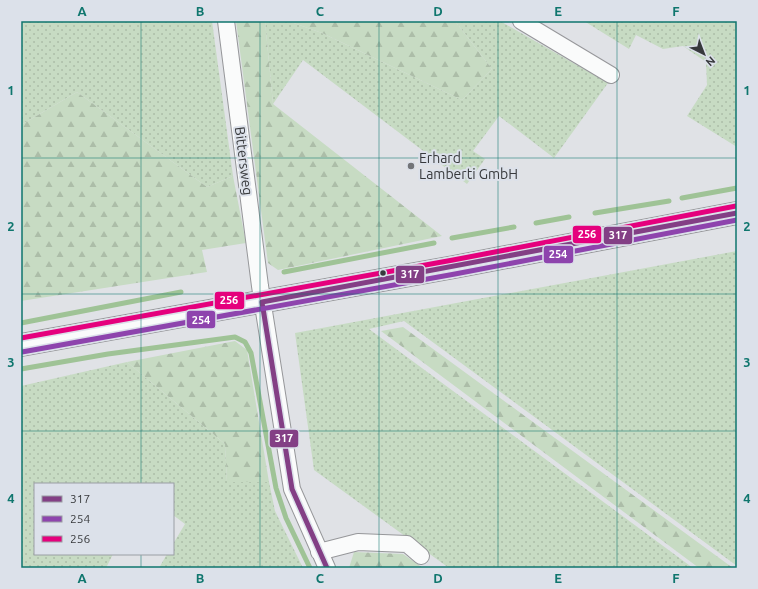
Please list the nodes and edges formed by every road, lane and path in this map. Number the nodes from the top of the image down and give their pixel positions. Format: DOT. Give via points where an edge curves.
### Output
graph roads {
  1 [pos="226,21"];
  2 [pos="521,21"];
  3 [pos="610,75"];
  4 [pos="737,213"];
  5 [pos="262,302"];
  6 [pos="21,345"];
  7 [pos="319,552"];
  8 [pos="421,556"];
  9 [pos="327,568"];
  1 -- 5 [label="street, Bittersweg"];
  2 -- 3 [label="street"];
  4 -- 5 [label="main road"];
  5 -- 6 [label="main road"];
  5 -- 7 [label="street, Bittersweg" via="292,488"];
  7 -- 8 [label="street" via="358,542 407,544"];
  7 -- 9 [label="street, Bittersweg"];
}
